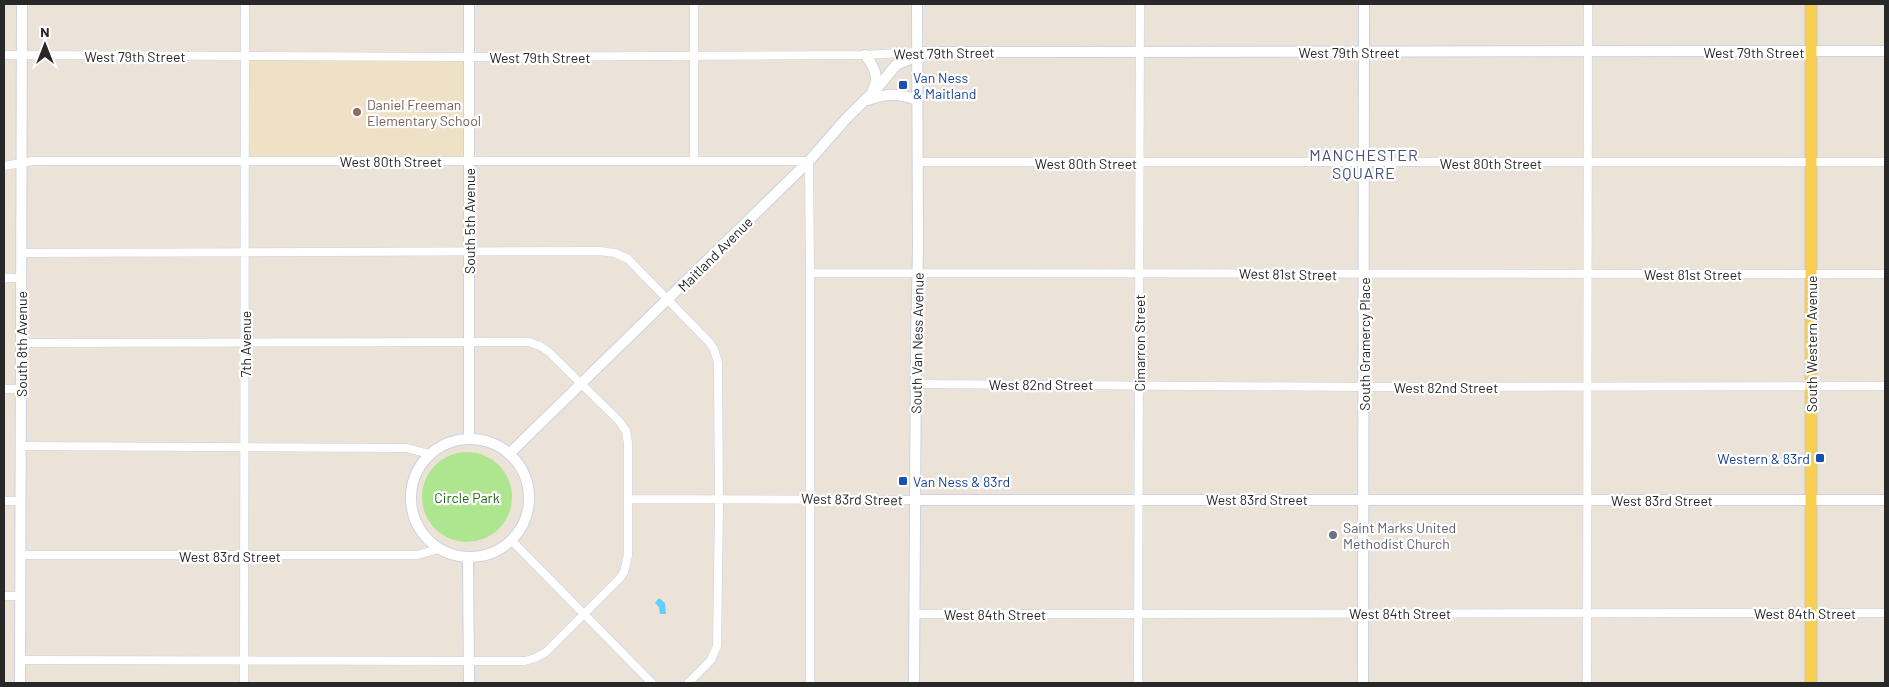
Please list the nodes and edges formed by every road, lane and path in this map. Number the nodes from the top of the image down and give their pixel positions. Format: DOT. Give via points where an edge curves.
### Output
graph roads {
  1 [pos="22,4"];
  2 [pos="245,4"];
  3 [pos="469,4"];
  4 [pos="694,4"];
  5 [pos="917,4"];
  6 [pos="1140,4"];
  7 [pos="1364,4"];
  8 [pos="1588,4"];
  9 [pos="1811,4"];
  10 [pos="917,52"];
  11 [pos="1140,52"];
  12 [pos="1364,52"];
  13 [pos="1588,52"];
  14 [pos="1811,52"];
  15 [pos="1885,52"];
  16 [pos="4,55"];
  17 [pos="22,55"];
  18 [pos="865,55"];
  19 [pos="244,56"];
  20 [pos="693,56"];
  21 [pos="469,57"];
  22 [pos="868,98"];
  23 [pos="917,100"];
  24 [pos="470,160"];
  25 [pos="245,161"];
  26 [pos="694,161"];
  27 [pos="809,161"];
  28 [pos="918,162"];
  29 [pos="1811,162"];
  30 [pos="1885,162"];
  31 [pos="1140,163"];
  32 [pos="1364,163"];
  33 [pos="1588,163"];
  34 [pos="21,164"];
  35 [pos="4,166"];
  36 [pos="245,252"];
  37 [pos="469,252"];
  38 [pos="22,253"];
  39 [pos="1139,272"];
  40 [pos="810,273"];
  41 [pos="917,273"];
  42 [pos="1588,274"];
  43 [pos="1811,274"];
  44 [pos="1885,274"];
  45 [pos="1364,275"];
  46 [pos="4,278"];
  47 [pos="21,278"];
  48 [pos="669,299"];
  49 [pos="468,342"];
  50 [pos="20,343"];
  51 [pos="245,343"];
  52 [pos="582,384"];
  53 [pos="916,384"];
  54 [pos="1139,385"];
  55 [pos="1811,386"];
  56 [pos="1885,386"];
  57 [pos="1364,387"];
  58 [pos="1588,387"];
  59 [pos="4,389"];
  60 [pos="20,389"];
  61 [pos="469,438"];
  62 [pos="20,446"];
  63 [pos="245,446"];
  64 [pos="429,454"];
  65 [pos="509,454"];
  66 [pos="628,498"];
  67 [pos="719,498"];
  68 [pos="810,498"];
  69 [pos="1139,499"];
  70 [pos="1364,499"];
  71 [pos="915,500"];
  72 [pos="1588,500"];
  73 [pos="1811,500"];
  74 [pos="1885,500"];
  75 [pos="4,501"];
  76 [pos="20,501"];
  77 [pos="511,540"];
  78 [pos="439,549"];
  79 [pos="20,555"];
  80 [pos="243,556"];
  81 [pos="468,557"];
  82 [pos="4,596"];
  83 [pos="20,596"];
  84 [pos="1587,613"];
  85 [pos="1811,613"];
  86 [pos="1885,613"];
  87 [pos="914,614"];
  88 [pos="1138,614"];
  89 [pos="1363,614"];
  90 [pos="584,616"];
  91 [pos="21,660"];
  92 [pos="244,660"];
  93 [pos="469,661"];
  94 [pos="20,683"];
  95 [pos="244,683"];
  96 [pos="469,683"];
  97 [pos="652,683"];
  98 [pos="688,683"];
  99 [pos="810,683"];
  100 [pos="914,683"];
  101 [pos="1138,683"];
  102 [pos="1363,683"];
  103 [pos="1587,683"];
  104 [pos="1811,683"];
  1 -- 17 [label="street, South 8th Avenue"];
  2 -- 19 [label="street, 7th Avenue"];
  3 -- 21 [label="street, South 5th Avenue"];
  4 -- 20 [label="street"];
  5 -- 10 [label="street, South Van Ness Avenue"];
  6 -- 11 [label="street, Cimarron Street"];
  7 -- 12 [label="street, South Gramercy Place"];
  8 -- 13 [label="street"];
  9 -- 14 [label="main road, South Western Avenue"];
  10 -- 11 [label="street, West 79th Street"];
  10 -- 18 [label="street, West 79th Street"];
  10 -- 22 [label="street, Maitland Avenue" via="896,65"];
  10 -- 23 [label="street, South Van Ness Avenue"];
  11 -- 12 [label="street, West 79th Street"];
  11 -- 31 [label="street, Cimarron Street"];
  12 -- 13 [label="street, West 79th Street"];
  12 -- 32 [label="street, South Gramercy Place"];
  13 -- 14 [label="street, West 79th Street"];
  13 -- 33 [label="street"];
  14 -- 15 [label="street, West 79th Street"];
  14 -- 29 [label="main road, South Western Avenue"];
  16 -- 17 [label="street, West 79th Street"];
  17 -- 19 [label="street, West 79th Street"];
  17 -- 34 [label="street, South 8th Avenue"];
  18 -- 20 [label="street, West 79th Street"];
  18 -- 22 [label="street" via="876,74 876,84"];
  19 -- 21 [label="street, West 79th Street"];
  19 -- 25 [label="street, 7th Avenue"];
  20 -- 21 [label="street, West 79th Street"];
  20 -- 26 [label="street"];
  21 -- 24 [label="street, South 5th Avenue"];
  22 -- 23 [label="street" via="898,94"];
  22 -- 27 [label="street, Maitland Avenue"];
  23 -- 28 [label="street, South Van Ness Avenue"];
  24 -- 25 [label="street, West 80th Street"];
  24 -- 26 [label="street, West 80th Street"];
  24 -- 37 [label="street, South 5th Avenue"];
  25 -- 34 [label="street, West 80th Street" via="33,161"];
  25 -- 36 [label="street, 7th Avenue"];
  26 -- 27 [label="street, West 80th Street"];
  27 -- 40 [label="street"];
  27 -- 48 [label="street, Maitland Avenue"];
  28 -- 31 [label="street, West 80th Street"];
  28 -- 41 [label="street, South Van Ness Avenue"];
  29 -- 30 [label="street, West 80th Street"];
  29 -- 33 [label="street, West 80th Street"];
  29 -- 43 [label="main road, South Western Avenue"];
  31 -- 32 [label="street, West 80th Street"];
  31 -- 39 [label="street, Cimarron Street"];
  32 -- 33 [label="street, West 80th Street"];
  32 -- 45 [label="street, South Gramercy Place"];
  33 -- 42 [label="street"];
  34 -- 35 [label="street, West 80th Street"];
  34 -- 38 [label="street, South 8th Avenue"];
  36 -- 37 [label="street"];
  36 -- 38 [label="street"];
  36 -- 51 [label="street, 7th Avenue"];
  37 -- 48 [label="street" via="615,253 628,259"];
  37 -- 49 [label="street, South 5th Avenue"];
  38 -- 47 [label="street, South 8th Avenue"];
  39 -- 41 [label="street, West 81st Street"];
  39 -- 45 [label="street, West 81st Street"];
  39 -- 54 [label="street, Cimarron Street"];
  40 -- 41 [label="street, West 81st Street"];
  40 -- 68 [label="street"];
  41 -- 53 [label="street, South Van Ness Avenue"];
  42 -- 43 [label="street, West 81st Street"];
  42 -- 45 [label="street, West 81st Street"];
  42 -- 58 [label="street"];
  43 -- 44 [label="street, West 81st Street"];
  43 -- 55 [label="main road, South Western Avenue"];
  45 -- 57 [label="street, South Gramercy Place"];
  46 -- 47 [label="street"];
  47 -- 50 [label="street, South 8th Avenue"];
  48 -- 52 [label="street, Maitland Avenue"];
  48 -- 67 [label="street" via="709,342 716,355 719,369"];
  49 -- 51 [label="street"];
  49 -- 52 [label="street" via="529,342 540,346"];
  49 -- 61 [label="street, South 5th Avenue"];
  50 -- 51 [label="street"];
  50 -- 60 [label="street, South 8th Avenue"];
  51 -- 63 [label="street, 7th Avenue"];
  52 -- 65 [label="street, Maitland Avenue"];
  52 -- 66 [label="street" via="626,431"];
  53 -- 54 [label="street, West 82nd Street"];
  53 -- 71 [label="street, South Van Ness Avenue"];
  54 -- 57 [label="street, West 82nd Street"];
  54 -- 69 [label="street, Cimarron Street"];
  55 -- 56 [label="street, West 82nd Street"];
  55 -- 58 [label="street, West 82nd Street"];
  55 -- 73 [label="main road, South Western Avenue"];
  57 -- 58 [label="street, West 82nd Street"];
  57 -- 70 [label="street, South Gramercy Place"];
  58 -- 72 [label="street"];
  59 -- 60 [label="street"];
  60 -- 62 [label="street, South 8th Avenue"];
  61 -- 64 [label="street" via="455,440"];
  61 -- 65 [label="street" via="490,442"];
  62 -- 63 [label="street"];
  62 -- 76 [label="street, South 8th Avenue"];
  63 -- 64 [label="street" via="407,448"];
  63 -- 80 [label="street, 7th Avenue"];
  64 -- 78 [label="street" via="414,476 410,504 419,530"];
  65 -- 77 [label="street" via="524,473 529,497 525,520"];
  66 -- 67 [label="street, West 83rd Street"];
  66 -- 90 [label="street" via="628,554 624,572"];
  67 -- 68 [label="street, West 83rd Street"];
  67 -- 98 [label="street" via="717,646 710,660"];
  68 -- 71 [label="street, West 83rd Street"];
  68 -- 99 [label="street"];
  69 -- 70 [label="street, West 83rd Street"];
  69 -- 71 [label="street, West 83rd Street"];
  69 -- 88 [label="street, Cimarron Street"];
  70 -- 72 [label="street, West 83rd Street"];
  70 -- 89 [label="street, South Gramercy Place"];
  71 -- 87 [label="street, South Van Ness Avenue"];
  72 -- 73 [label="street, West 83rd Street"];
  72 -- 84 [label="street"];
  73 -- 74 [label="street, West 83rd Street"];
  73 -- 85 [label="main road, South Western Avenue"];
  75 -- 76 [label="street"];
  76 -- 79 [label="street, South 8th Avenue"];
  77 -- 81 [label="street" via="485,555"];
  77 -- 90 [label="street"];
  78 -- 80 [label="street, West 83rd Street" via="417,555"];
  78 -- 81 [label="street"];
  79 -- 80 [label="street, West 83rd Street"];
  79 -- 83 [label="street, South 8th Avenue"];
  80 -- 92 [label="street, 7th Avenue"];
  81 -- 93 [label="street"];
  82 -- 83 [label="street"];
  83 -- 91 [label="street, South 8th Avenue"];
  84 -- 85 [label="street, West 84th Street"];
  84 -- 89 [label="street, West 84th Street"];
  84 -- 103 [label="street"];
  85 -- 86 [label="street, West 84th Street"];
  85 -- 104 [label="main road, South Western Avenue"];
  87 -- 88 [label="street, West 84th Street"];
  87 -- 100 [label="street, South Van Ness Avenue"];
  88 -- 89 [label="street, West 84th Street"];
  88 -- 101 [label="street, Cimarron Street"];
  89 -- 102 [label="street, South Gramercy Place"];
  90 -- 93 [label="street" via="546,652 535,658 525,661"];
  90 -- 97 [label="street"];
  91 -- 92 [label="street"];
  91 -- 94 [label="street, South 8th Avenue"];
  92 -- 93 [label="street"];
  92 -- 95 [label="street, 7th Avenue"];
  93 -- 96 [label="street"];
}
